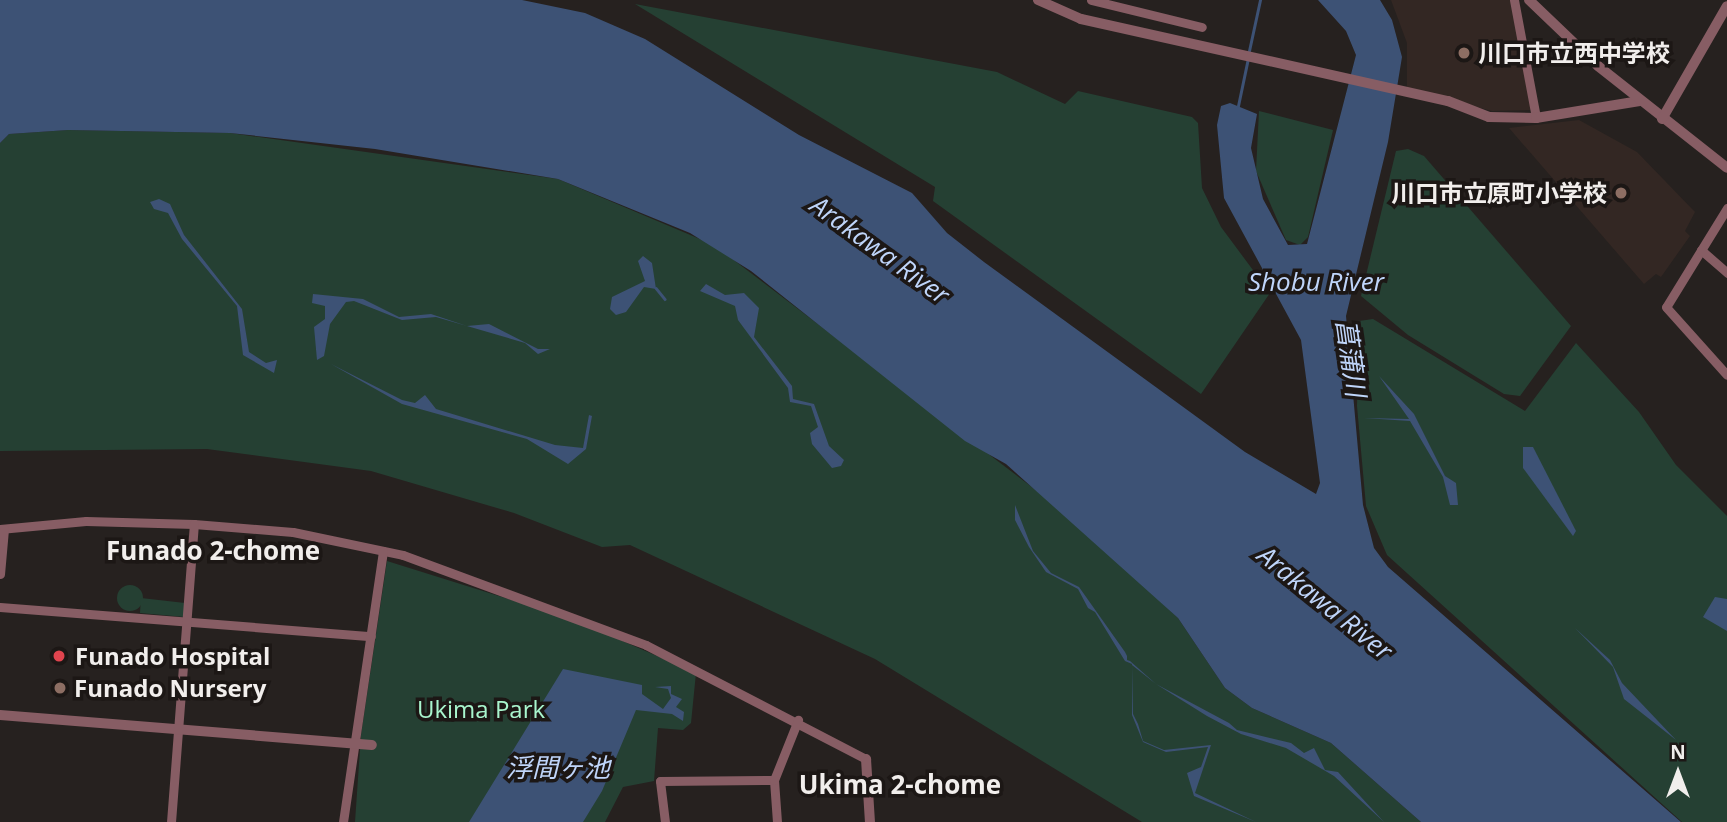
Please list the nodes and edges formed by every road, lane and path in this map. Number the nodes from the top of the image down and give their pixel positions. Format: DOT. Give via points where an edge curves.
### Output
graph roads {
  1 [pos="1038,0"];
  2 [pos="1091,0"];
  3 [pos="1514,0"];
  4 [pos="1529,0"];
  5 [pos="1727,6"];
  6 [pos="1202,27"];
  7 [pos="1640,101"];
  8 [pos="1536,118"];
  9 [pos="1662,119"];
  10 [pos="1726,166"];
  11 [pos="1727,208"];
  12 [pos="1701,250"];
  13 [pos="1727,274"];
  14 [pos="1727,375"];
  15 [pos="194,524"];
  16 [pos="2,529"];
  17 [pos="383,551"];
  18 [pos="0,574"];
  19 [pos="0,607"];
  20 [pos="187,622"];
  21 [pos="371,636"];
  22 [pos="0,715"];
  23 [pos="797,720"];
  24 [pos="179,730"];
  25 [pos="355,744"];
  26 [pos="372,745"];
  27 [pos="866,759"];
  28 [pos="774,780"];
  29 [pos="171,822"];
  30 [pos="344,822"];
  31 [pos="665,822"];
  32 [pos="777,822"];
  33 [pos="870,822"];
  1 -- 8 [label="street" via="1081,19 1409,96 1448,101 1489,117"];
  2 -- 6 [label="street"];
  3 -- 8 [label="street"];
  4 -- 7 [label="street"];
  5 -- 9 [label="street"];
  7 -- 8 [label="street"];
  7 -- 9 [label="street"];
  9 -- 10 [label="street"];
  11 -- 12 [label="street"];
  12 -- 13 [label="street"];
  12 -- 14 [label="street" via="1666,307"];
  15 -- 16 [label="street" via="86,521"];
  15 -- 17 [label="street" via="293,532"];
  15 -- 20 [label="street"];
  16 -- 18 [label="street"];
  17 -- 21 [label="street"];
  17 -- 23 [label="street" via="465,574 646,645"];
  19 -- 20 [label="street"];
  20 -- 21 [label="street"];
  20 -- 24 [label="street"];
  21 -- 25 [label="street"];
  22 -- 24 [label="street"];
  23 -- 27 [label="street"];
  23 -- 28 [label="street"];
  24 -- 25 [label="street"];
  24 -- 29 [label="street"];
  25 -- 26 [label="street"];
  25 -- 30 [label="street"];
  27 -- 33 [label="street"];
  28 -- 31 [label="street" via="660,781"];
  28 -- 32 [label="street"];
}
